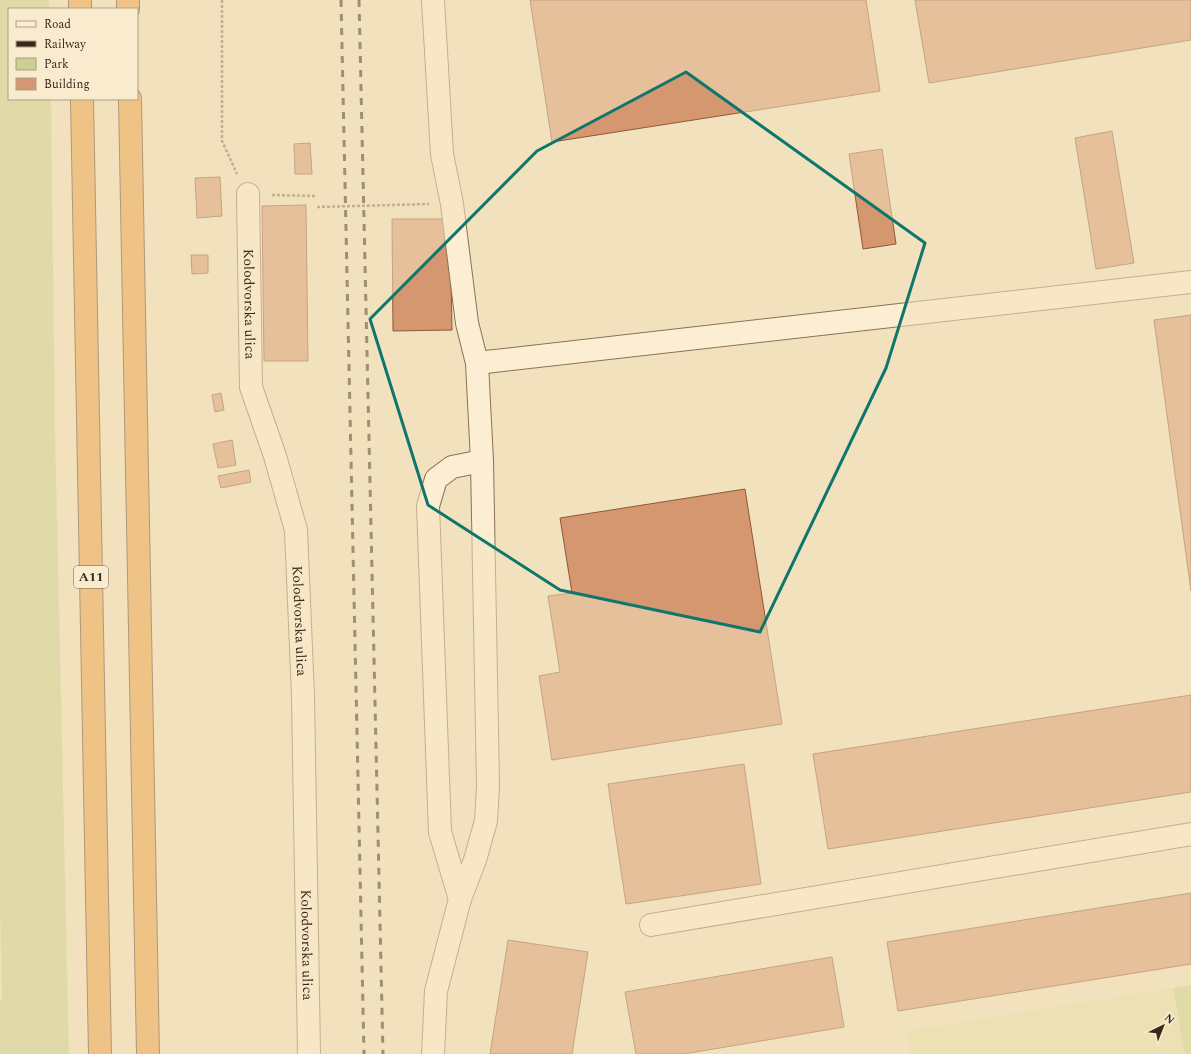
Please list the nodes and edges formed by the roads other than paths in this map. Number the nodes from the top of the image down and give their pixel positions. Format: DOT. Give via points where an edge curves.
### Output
graph roads {
  1 [pos="433,0"];
  2 [pos="82,100"];
  3 [pos="130,100"];
  4 [pos="248,194"];
  5 [pos="1191,282"];
  6 [pos="477,363"];
  7 [pos="482,461"];
  8 [pos="1191,834"];
  9 [pos="460,899"];
  10 [pos="651,925"];
  11 [pos="100,1054"];
  12 [pos="148,1054"];
  13 [pos="310,1054"];
  14 [pos="433,1054"];
  1 -- 6 [label="lane" via="442,154 452,204 467,323"];
  2 -- 11 [label="highway, A11"];
  3 -- 12 [label="highway"];
  4 -- 13 [label="lane, Kolodvorska ulica" via="251,387 275,456 296,530 303,696"];
  5 -- 6 [label="lane"];
  6 -- 7 [label="lane"];
  7 -- 9 [label="lane" via="488,786 486,821"];
  7 -- 9 [label="lane" via="452,467 436,479 428,506 440,832"];
  8 -- 10 [label="lane"];
  9 -- 14 [label="lane" via="436,991"];
}
